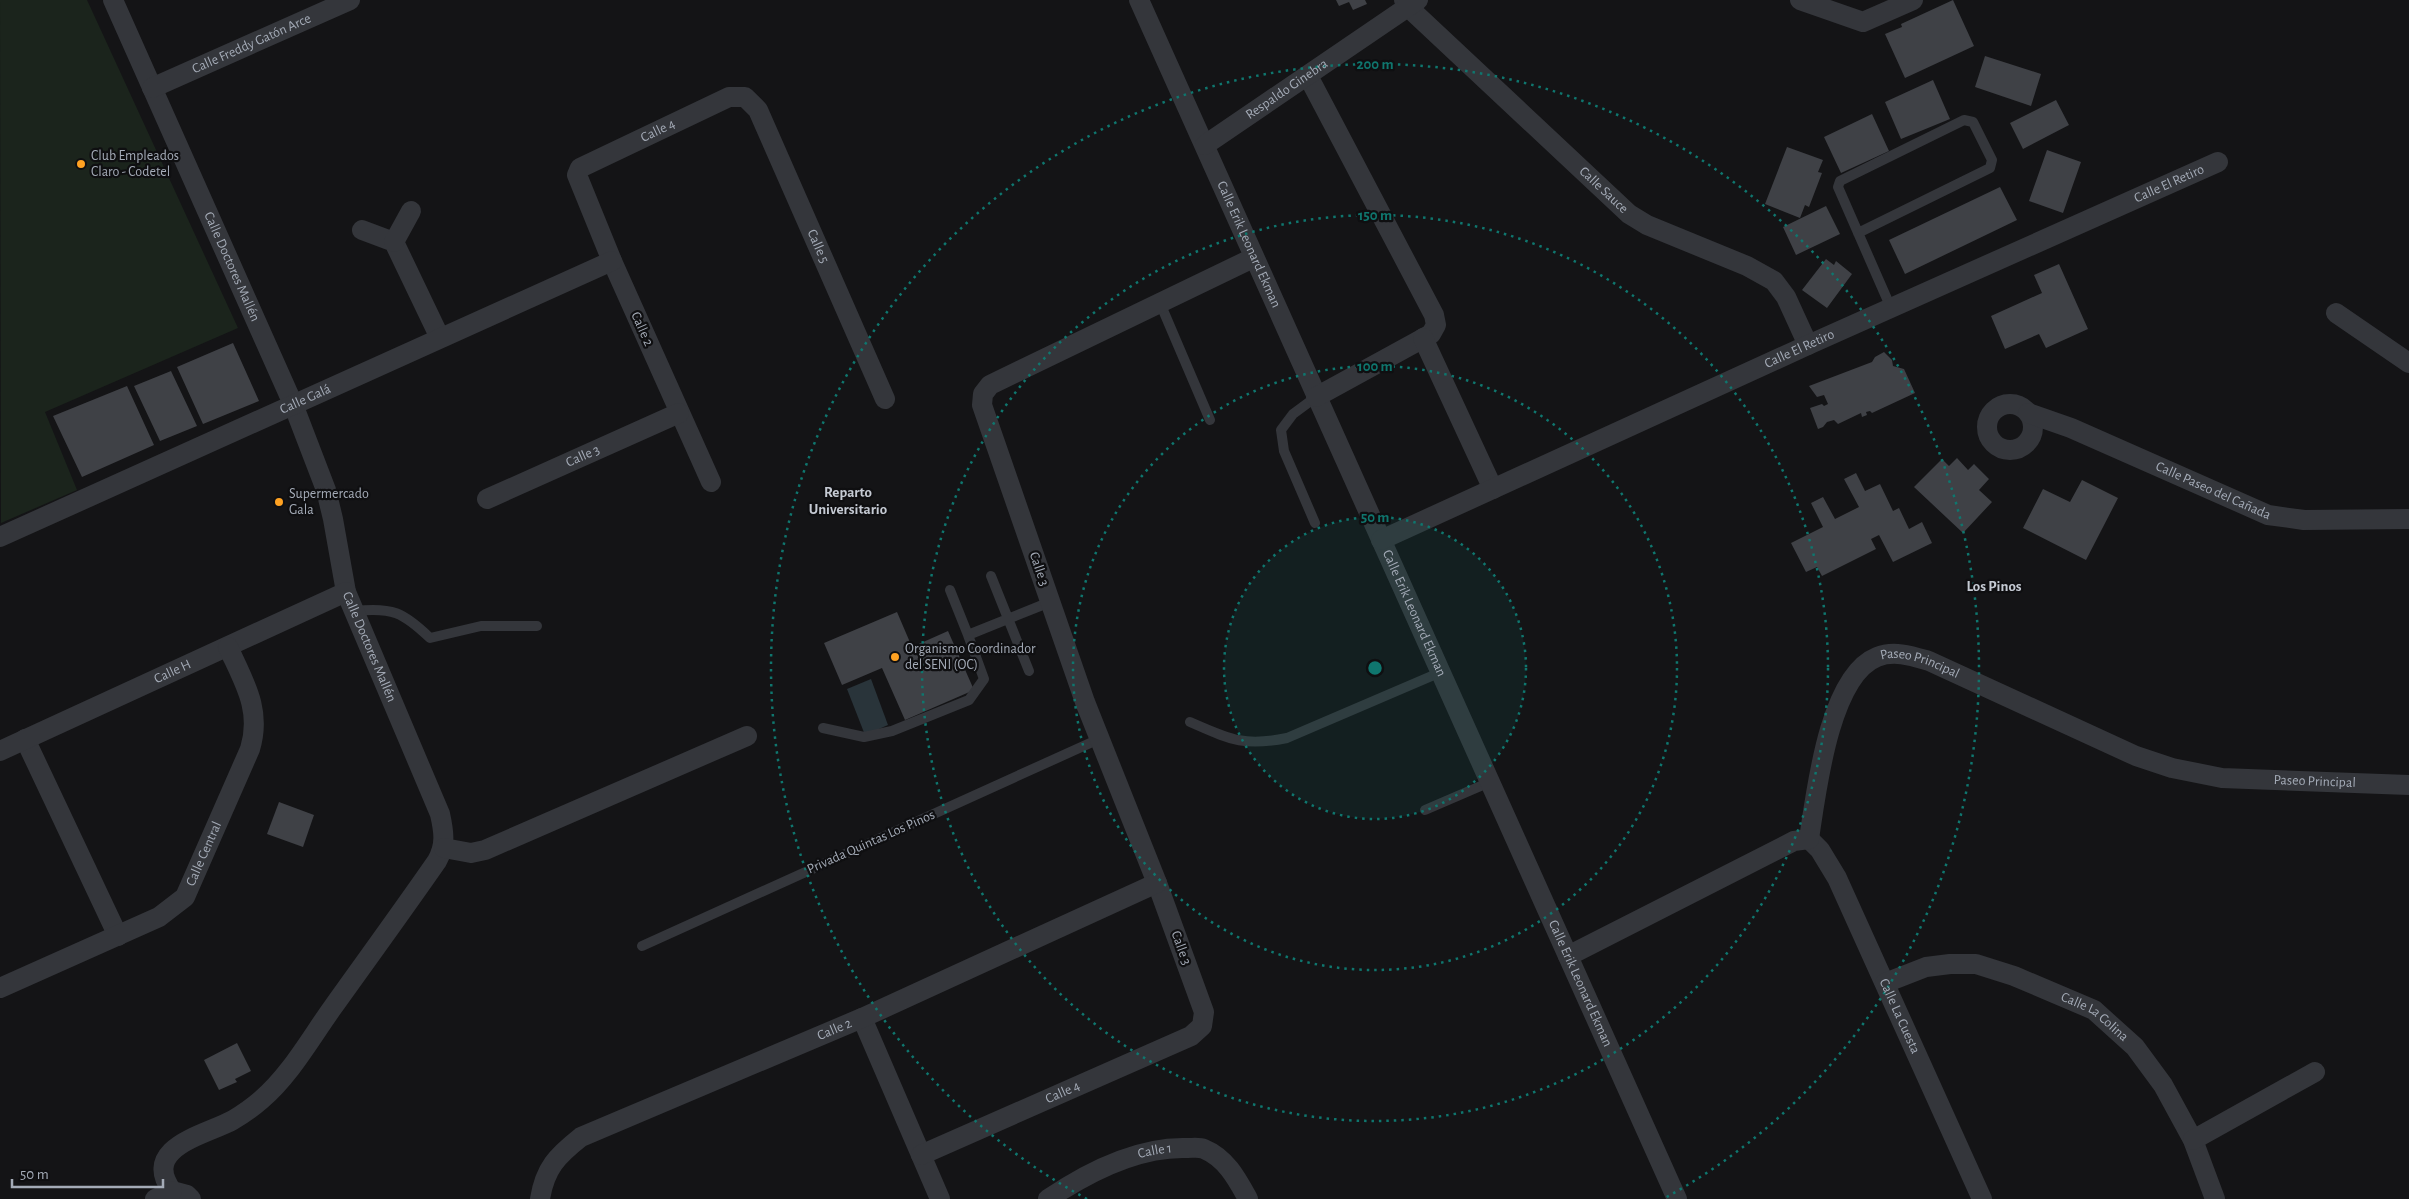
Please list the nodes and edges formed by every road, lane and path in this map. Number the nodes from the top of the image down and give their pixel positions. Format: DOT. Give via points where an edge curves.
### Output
graph roads {
  1 [pos="113,0"];
  2 [pos="350,0"];
  3 [pos="1139,0"];
  4 [pos="1800,0"];
  5 [pos="1914,0"];
  6 [pos="1410,2"];
  7 [pos="1308,76"];
  8 [pos="152,88"];
  9 [pos="745,97"];
  10 [pos="1205,145"];
  11 [pos="2218,162"];
  12 [pos="577,175"];
  13 [pos="411,211"];
  14 [pos="362,230"];
  15 [pos="1858,233"];
  16 [pos="394,242"];
  17 [pos="1253,258"];
  18 [pos="612,261"];
  19 [pos="1160,303"];
  20 [pos="1891,308"];
  21 [pos="2336,313"];
  22 [pos="1429,332"];
  23 [pos="440,338"];
  24 [pos="1808,345"];
  25 [pos="2409,363"];
  26 [pos="1316,396"];
  27 [pos="885,399"];
  28 [pos="293,404"];
  29 [pos="679,413"];
  30 [pos="2028,413"];
  31 [pos="1210,420"];
  32 [pos="711,482"];
  33 [pos="1493,489"];
  34 [pos="487,499"];
  35 [pos="2409,520"];
  36 [pos="1315,524"];
  37 [pos="0,537"];
  38 [pos="1381,540"];
  39 [pos="991,576"];
  40 [pos="950,590"];
  41 [pos="346,592"];
  42 [pos="1050,602"];
  43 [pos="355,611"];
  44 [pos="1007,618"];
  45 [pos="537,626"];
  46 [pos="968,635"];
  47 [pos="228,647"];
  48 [pos="1029,671"];
  49 [pos="1441,672"];
  50 [pos="1190,722"];
  51 [pos="823,728"];
  52 [pos="747,736"];
  53 [pos="25,739"];
  54 [pos="1099,739"];
  55 [pos="0,750"];
  56 [pos="1490,782"];
  57 [pos="2409,785"];
  58 [pos="1426,810"];
  59 [pos="1809,839"];
  60 [pos="444,848"];
  61 [pos="1157,883"];
  62 [pos="118,936"];
  63 [pos="642,946"];
  64 [pos="1568,956"];
  65 [pos="1885,983"];
  66 [pos="0,988"];
  67 [pos="862,1018"];
  68 [pos="1202,1026"];
  69 [pos="2315,1072"];
  70 [pos="2193,1140"];
  71 [pos="921,1155"];
  72 [pos="164,1195"];
  73 [pos="191,1199"];
  74 [pos="540,1199"];
  75 [pos="940,1199"];
  76 [pos="1048,1199"];
  77 [pos="1248,1199"];
  78 [pos="1677,1199"];
  79 [pos="1982,1199"];
  80 [pos="2215,1199"];
  1 -- 8 [label="street, Calle Doctores Mallén"];
  2 -- 8 [label="street, Calle Freddy Gatón Arce"];
  3 -- 10 [label="street, Calle Erik Leonard Ekman"];
  4 -- 5 [label="street" via="1863,22"];
  6 -- 7 [label="street, Respaldo Ginebra"];
  6 -- 24 [label="street, Calle Sauce" via="1629,214 1774,281 1786,296"];
  7 -- 10 [label="street, Respaldo Ginebra"];
  7 -- 22 [label="street" via="1434,315"];
  8 -- 28 [label="street, Calle Doctores Mallén"];
  9 -- 12 [label="street, Calle 4" via="729,97 580,168"];
  9 -- 27 [label="street, Calle 5" via="758,110"];
  10 -- 17 [label="street, Calle Erik Leonard Ekman"];
  11 -- 20 [label="street, Calle El Retiro"];
  12 -- 18 [label="street, Calle 2"];
  13 -- 16 [label="street"];
  14 -- 16 [label="street"];
  15 -- 15 [label="lane" via="1838,188 1843,178 1964,120 1973,122 1992,160 1990,168"];
  15 -- 20 [label="lane"];
  16 -- 23 [label="street"];
  17 -- 19 [label="street, Calle 3"];
  17 -- 26 [label="street, Calle Erik Leonard Ekman"];
  18 -- 23 [label="street, Calle Galá"];
  18 -- 29 [label="street, Calle 2"];
  19 -- 31 [label="lane"];
  19 -- 42 [label="street, Calle 3" via="990,385 983,394 982,405"];
  20 -- 24 [label="street, Calle El Retiro"];
  21 -- 25 [label="street"];
  22 -- 26 [label="street"];
  22 -- 33 [label="street"];
  23 -- 28 [label="street, Calle Galá"];
  24 -- 33 [label="street, Calle El Retiro"];
  26 -- 36 [label="lane" via="1293,414 1281,430 1284,451"];
  26 -- 38 [label="street, Calle Erik Leonard Ekman"];
  28 -- 37 [label="street, Calle Galá"];
  28 -- 41 [label="street, Calle Doctores Mallén" via="326,490"];
  29 -- 32 [label="street, Calle 2"];
  29 -- 34 [label="street, Calle 3"];
  30 -- 35 [label="street, Calle Paseo del Cañada" via="2070,428 2268,515 2304,520"];
  33 -- 38 [label="street, Calle El Retiro"];
  38 -- 49 [label="street, Calle Erik Leonard Ekman"];
  39 -- 44 [label="lane"];
  40 -- 46 [label="lane"];
  41 -- 43 [label="street, Calle Doctores Mallén"];
  41 -- 47 [label="street, Calle H"];
  42 -- 44 [label="lane"];
  42 -- 54 [label="street, Calle 3"];
  43 -- 45 [label="lane" via="379,608 395,613 413,622 430,638 481,626"];
  43 -- 60 [label="street, Calle Doctores Mallén" via="440,814"];
  44 -- 46 [label="lane"];
  44 -- 48 [label="lane"];
  46 -- 51 [label="lane" via="984,679 969,700 873,736 852,736"];
  47 -- 53 [label="street, Calle H"];
  47 -- 62 [label="street, Calle Central" via="255,713 256,732 250,749 185,897 159,917"];
  49 -- 50 [label="lane" via="1287,738 1263,743 1230,740"];
  49 -- 56 [label="street, Calle Erik Leonard Ekman"];
  52 -- 60 [label="street" via="485,850 471,853"];
  53 -- 55 [label="street, Calle H"];
  53 -- 62 [label="street"];
  54 -- 61 [label="street, Calle 3"];
  54 -- 63 [label="lane, Privada Quintas Los Pinos"];
  56 -- 58 [label="lane"];
  56 -- 64 [label="street, Calle Erik Leonard Ekman"];
  57 -- 59 [label="street, Paseo Principal" via="2222,778 2172,768 2136,756 1930,661 1901,653 1877,657 1861,667 1845,688 1827,739"];
  59 -- 64 [label="street" via="1794,841"];
  59 -- 65 [label="street, Calle La Cuesta" via="1820,850 1837,878"];
  60 -- 72 [label="street" via="426,878 273,1089 233,1120 181,1143 166,1157"];
  61 -- 67 [label="street, Calle 2"];
  61 -- 68 [label="street, Calle 3" via="1204,1012"];
  62 -- 66 [label="street, Calle Central"];
  64 -- 78 [label="street, Calle Erik Leonard Ekman"];
  65 -- 70 [label="street, Calle La Colina" via="1926,967 1976,964 2014,976 2094,1010 2135,1047 2163,1085"];
  65 -- 79 [label="street, Calle La Cuesta"];
  67 -- 71 [label="street"];
  67 -- 74 [label="street, Calle 2" via="581,1137 559,1155 543,1182"];
  68 -- 71 [label="street, Calle 4" via="1191,1036"];
  69 -- 70 [label="street"];
  70 -- 80 [label="street, Calle La Colina"];
  71 -- 75 [label="street"];
  72 -- 73 [label="street" via="186,1195"];
  76 -- 77 [label="street, Calle 1" via="1072,1182 1136,1155 1167,1147 1203,1149 1230,1167"];
}
